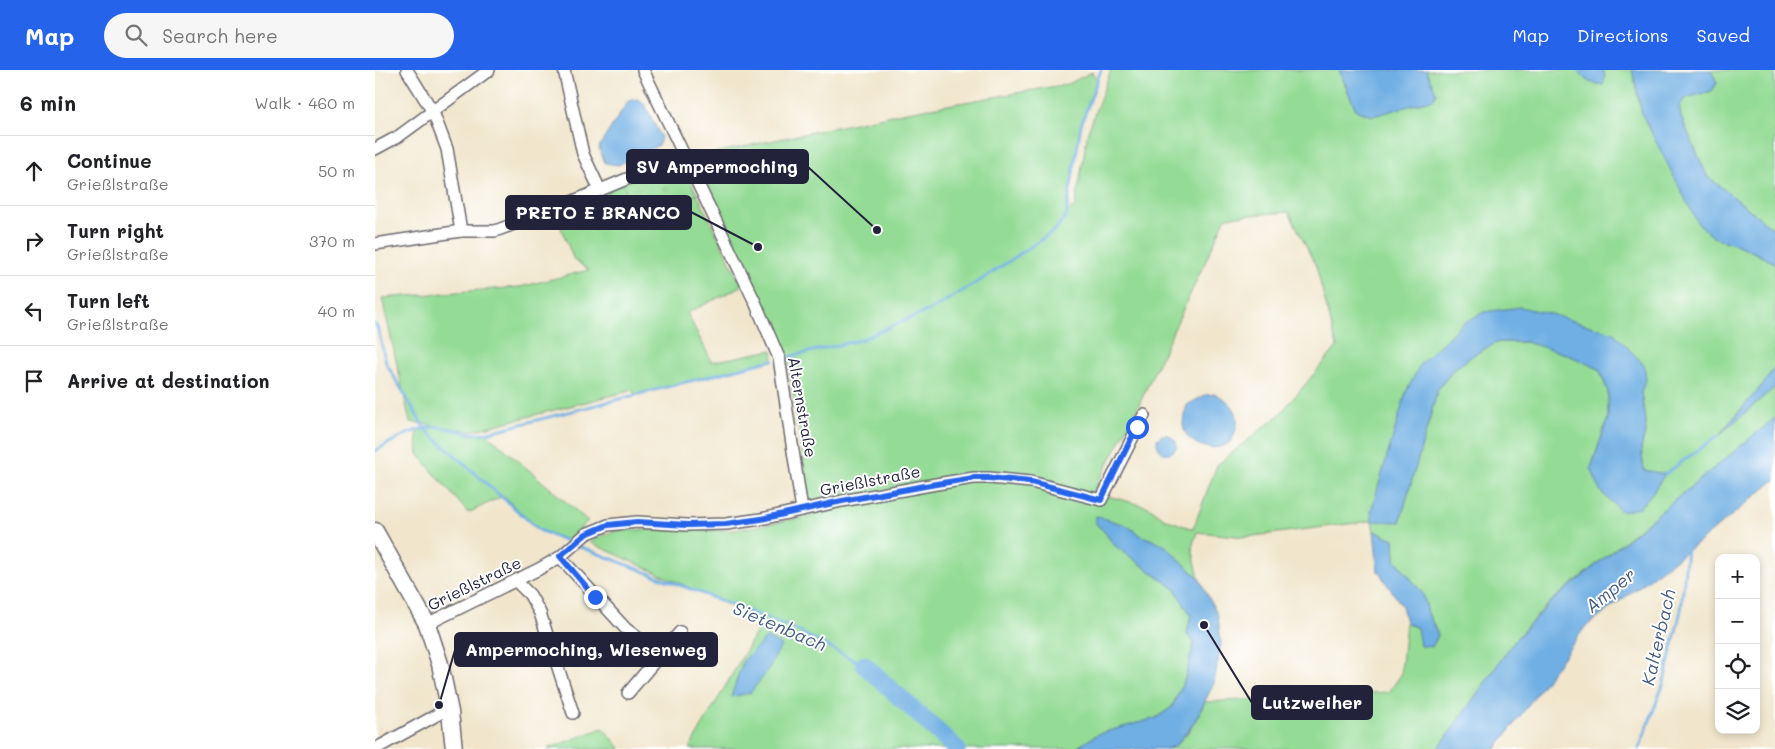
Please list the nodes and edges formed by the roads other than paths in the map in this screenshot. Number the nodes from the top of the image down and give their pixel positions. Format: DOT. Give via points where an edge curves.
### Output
graph roads {
  1 [pos="407,70"];
  2 [pos="489,70"];
  3 [pos="564,70"];
  4 [pos="643,70"];
  5 [pos="433,112"];
  6 [pos="375,149"];
  7 [pos="684,157"];
  8 [pos="600,190"];
  9 [pos="461,231"];
  10 [pos="375,244"];
  11 [pos="1144,415"];
  12 [pos="802,510"];
  13 [pos="375,532"];
  14 [pos="560,556"];
  15 [pos="517,581"];
  16 [pos="427,624"];
  17 [pos="680,632"];
  18 [pos="659,655"];
  19 [pos="628,693"];
  20 [pos="450,712"];
  21 [pos="573,714"];
  22 [pos="375,748"];
  23 [pos="454,749"];
  1 -- 5 [label="street"];
  2 -- 5 [label="street"];
  3 -- 8 [label="street" via="583,154"];
  4 -- 7 [label="street, Alternstraße"];
  5 -- 6 [label="street"];
  5 -- 9 [label="street" via="447,149"];
  7 -- 8 [label="street"];
  7 -- 12 [label="street, Alternstraße" via="779,358"];
  8 -- 9 [label="street" via="495,231"];
  9 -- 10 [label="street"];
  11 -- 12 [label="street, Grießlstraße" via="1101,500 1031,482 982,478"];
  12 -- 14 [label="street, Grießlstraße" via="726,524 637,522 608,525 586,534"];
  13 -- 16 [label="main road"];
  14 -- 15 [label="street, Grießlstraße"];
  14 -- 18 [label="street" via="625,628"];
  15 -- 16 [label="street, Grießlstraße"];
  15 -- 21 [label="street" via="540,613"];
  16 -- 20 [label="main road"];
  17 -- 18 [label="street"];
  18 -- 19 [label="street"];
  20 -- 22 [label="street" via="444,711"];
  20 -- 23 [label="main road"];
}
